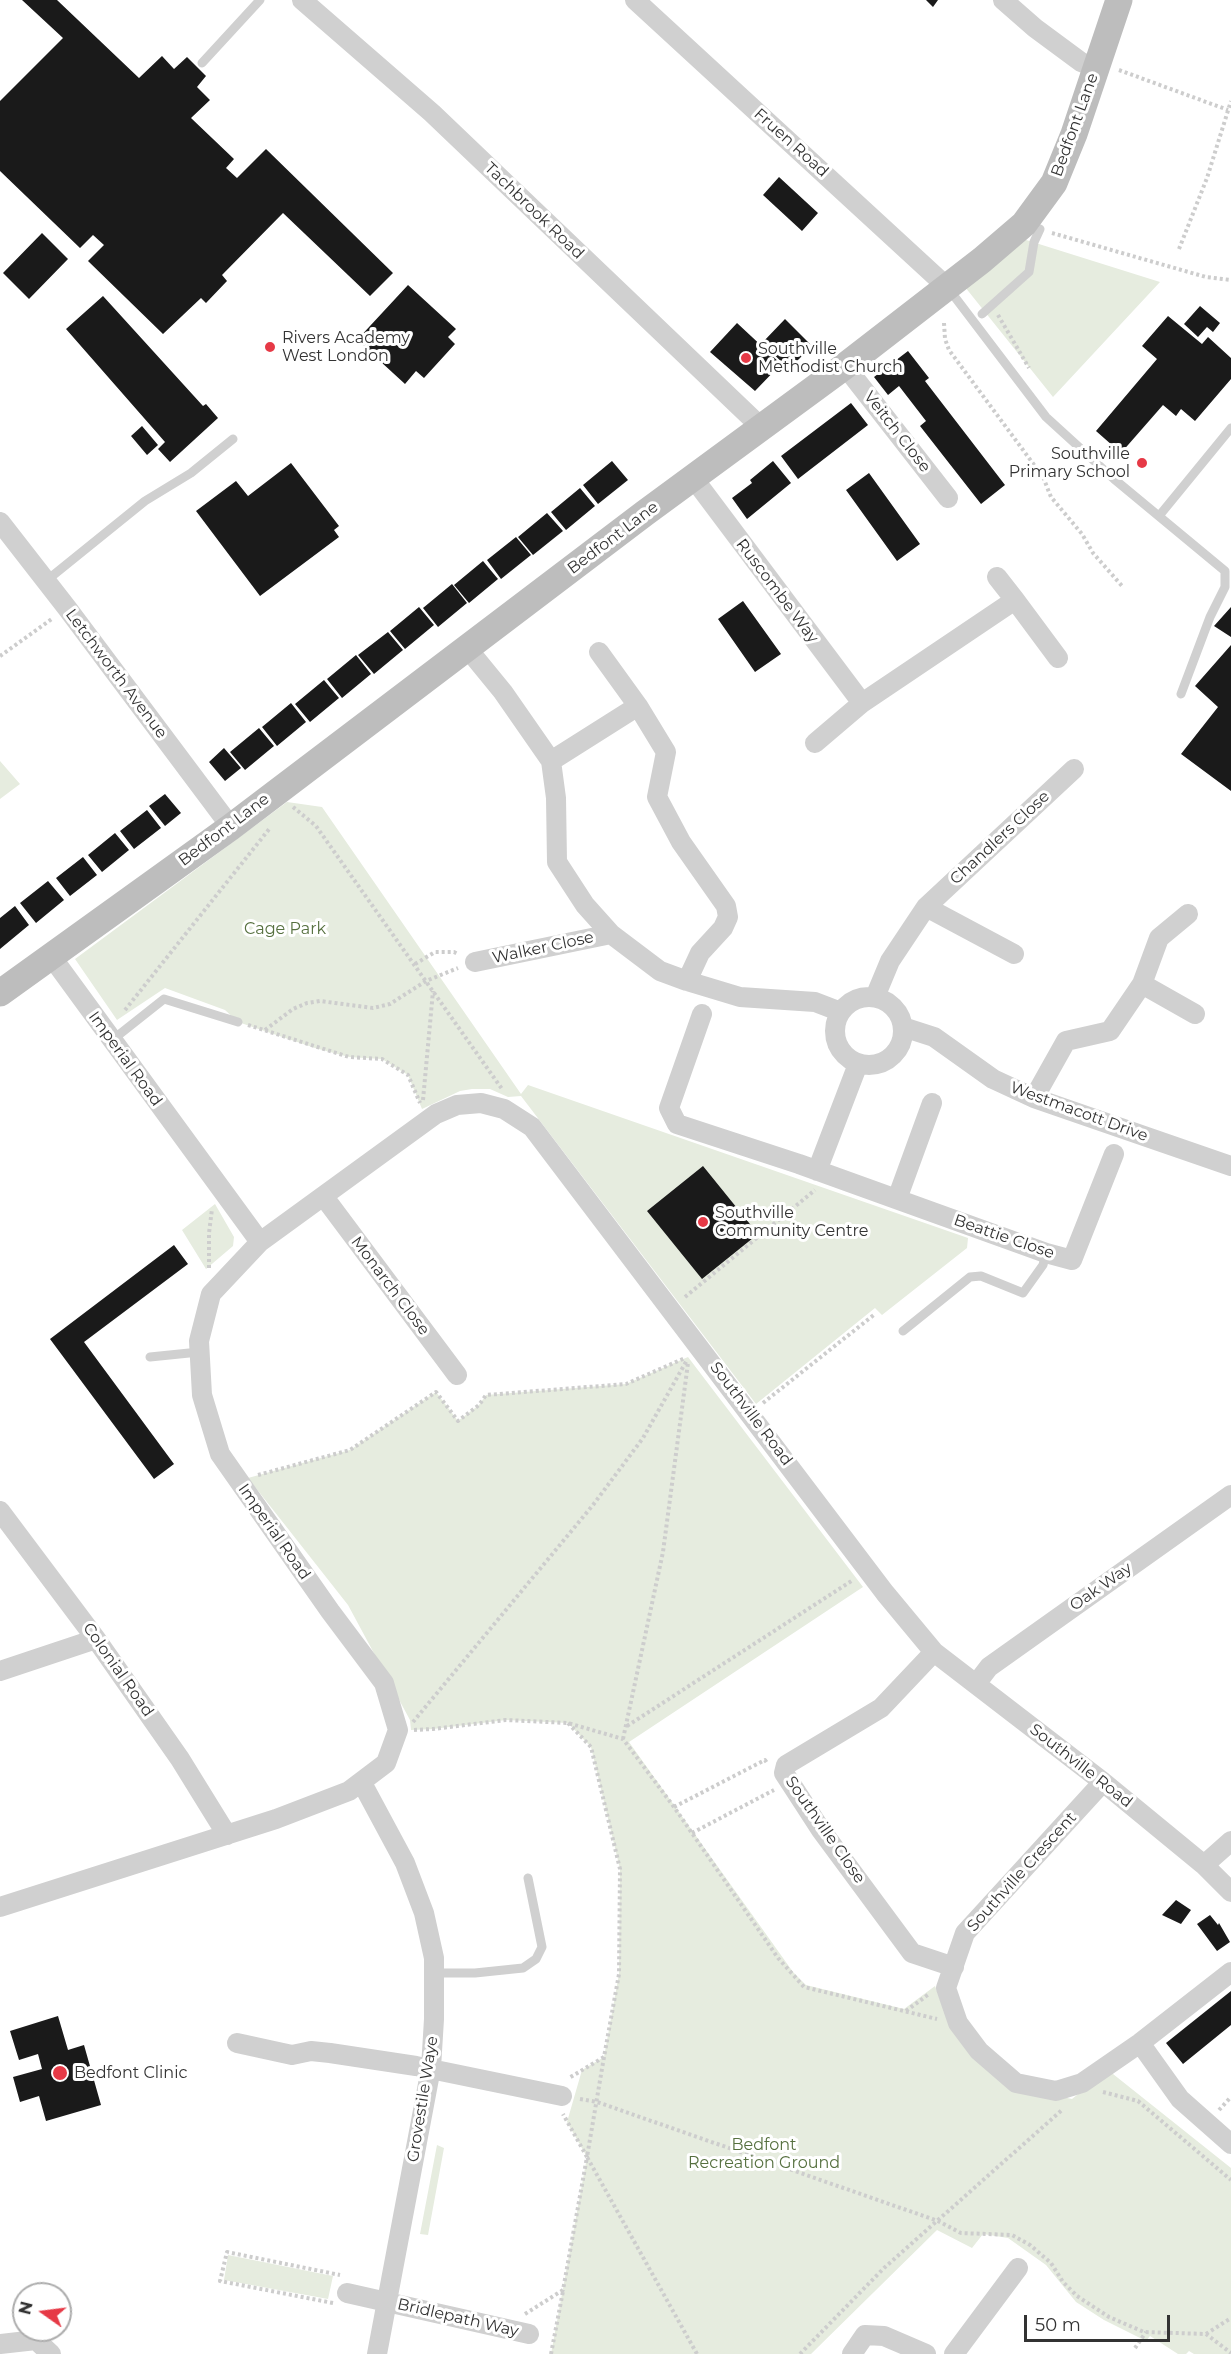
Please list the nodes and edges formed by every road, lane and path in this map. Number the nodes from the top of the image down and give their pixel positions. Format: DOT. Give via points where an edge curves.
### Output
graph roads {
  1 [pos="261,0"];
  2 [pos="302,0"];
  3 [pos="635,0"];
  4 [pos="1003,0"];
  5 [pos="1119,0"];
  6 [pos="202,63"];
  7 [pos="1096,66"];
  8 [pos="1231,101"];
  9 [pos="1228,110"];
  10 [pos="1032,227"];
  11 [pos="1179,249"];
  12 [pos="1231,280"];
  13 [pos="946,286"];
  14 [pos="993,306"];
  15 [pos="982,314"];
  16 [pos="944,323"];
  17 [pos="845,366"];
  18 [pos="1024,388"];
  19 [pos="762,428"];
  20 [pos="1231,428"];
  21 [pos="234,439"];
  22 [pos="694,479"];
  23 [pos="948,498"];
  24 [pos="1159,516"];
  25 [pos="0,522"];
  26 [pos="997,577"];
  27 [pos="46,581"];
  28 [pos="1122,586"];
  29 [pos="1014,600"];
  30 [pos="68,608"];
  31 [pos="467,648"];
  32 [pos="599,652"];
  33 [pos="0,656"];
  34 [pos="1058,658"];
  35 [pos="1181,694"];
  36 [pos="862,703"];
  37 [pos="638,706"];
  38 [pos="815,743"];
  39 [pos="551,761"];
  40 [pos="1074,769"];
  41 [pos="289,803"];
  42 [pos="274,824"];
  43 [pos="231,827"];
  44 [pos="926,907"];
  45 [pos="1188,914"];
  46 [pos="611,934"];
  47 [pos="454,952"];
  48 [pos="1014,954"];
  49 [pos="51,956"];
  50 [pos="415,964"];
  51 [pos="466,965"];
  52 [pos="426,981"];
  53 [pos="687,981"];
  54 [pos="1142,984"];
  55 [pos="433,991"];
  56 [pos="0,993"];
  57 [pos="875,998"];
  58 [pos="124,1011"];
  59 [pos="841,1012"];
  60 [pos="702,1014"];
  61 [pos="1195,1014"];
  62 [pos="238,1022"];
  63 [pos="903,1027"];
  64 [pos="264,1031"];
  65 [pos="111,1041"];
  66 [pos="858,1064"];
  67 [pos="508,1097"];
  68 [pos="1034,1098"];
  69 [pos="932,1103"];
  70 [pos="1114,1154"];
  71 [pos="1231,1166"];
  72 [pos="821,1172"];
  73 [pos="324,1197"];
  74 [pos="897,1199"];
  75 [pos="212,1206"];
  76 [pos="260,1242"];
  77 [pos="1046,1253"];
  78 [pos="209,1278"];
  79 [pos="679,1302"];
  80 [pos="875,1314"];
  81 [pos="903,1331"];
  82 [pos="199,1352"];
  83 [pos="150,1357"];
  84 [pos="688,1357"];
  85 [pos="457,1375"];
  86 [pos="758,1407"];
  87 [pos="254,1476"];
  88 [pos="1231,1495"];
  89 [pos="0,1511"];
  90 [pos="856,1578"];
  91 [pos="96,1639"];
  92 [pos="934,1652"];
  93 [pos="0,1671"];
  94 [pos="976,1684"];
  95 [pos="568,1723"];
  96 [pos="627,1726"];
  97 [pos="623,1739"];
  98 [pos="767,1763"];
  99 [pos="790,1782"];
  100 [pos="1103,1782"];
  101 [pos="362,1783"];
  102 [pos="674,1807"];
  103 [pos="692,1833"];
  104 [pos="227,1835"];
  105 [pos="1231,1841"];
  106 [pos="1204,1865"];
  107 [pos="528,1878"];
  108 [pos="1231,1892"];
  109 [pos="0,1906"];
  110 [pos="954,1966"];
  111 [pos="1231,1972"];
  112 [pos="434,1973"];
  113 [pos="946,1989"];
  114 [pos="906,2011"];
  115 [pos="947,2021"];
  116 [pos="237,2043"];
  117 [pos="1140,2043"];
  118 [pos="604,2057"];
  119 [pos="431,2068"];
  120 [pos="1095,2090"];
  121 [pos="562,2096"];
  122 [pos="597,2102"];
  123 [pos="1068,2104"];
  124 [pos="1231,2144"];
  125 [pos="587,2157"];
  126 [pos="1231,2180"];
  127 [pos="938,2221"];
  128 [pos="1018,2268"];
  129 [pos="563,2290"];
  130 [pos="342,2291"];
  131 [pos="387,2301"];
  132 [pos="1231,2318"];
  133 [pos="1146,2332"];
  134 [pos="530,2334"];
  135 [pos="1206,2334"];
  136 [pos="0,2344"];
  137 [pos="1135,2348"];
  138 [pos="1231,2353"];
  139 [pos="51,2354"];
  140 [pos="377,2354"];
  141 [pos="551,2354"];
  142 [pos="697,2354"];
  143 [pos="800,2354"];
  144 [pos="852,2354"];
  145 [pos="926,2354"];
  146 [pos="954,2354"];
  1 -- 6 [label="lane"];
  2 -- 19 [label="street, Tachbrook Road" via="432,113"];
  3 -- 13 [label="street, Fruen Road"];
  4 -- 7 [label="street" via="1081,62"];
  5 -- 7 [label="main road, Bedfont Lane"];
  7 -- 9 [label="path"];
  7 -- 10 [label="main road, Bedfont Lane" via="1074,134"];
  8 -- 9 [label="path"];
  9 -- 11 [label="path"];
  10 -- 12 [label="path" via="1206,277"];
  10 -- 13 [label="main road, Bedfont Lane"];
  10 -- 14 [label="lane" via="1029,272"];
  13 -- 17 [label="main road, Bedfont Lane"];
  13 -- 18 [label="lane"];
  14 -- 15 [label="lane"];
  14 -- 18 [label="path" via="1034,378"];
  16 -- 28 [label="path" via="949,350 1043,477 1051,497"];
  17 -- 19 [label="main road, Bedfont Lane"];
  17 -- 23 [label="street, Veitch Close"];
  18 -- 24 [label="lane" via="1047,417"];
  19 -- 22 [label="main road, Bedfont Lane"];
  20 -- 24 [label="lane"];
  21 -- 27 [label="lane" via="145,501"];
  22 -- 31 [label="main road, Bedfont Lane"];
  22 -- 36 [label="street, Ruscombe Way"];
  24 -- 35 [label="lane" via="1225,571 1225,587"];
  25 -- 27 [label="street, Letchworth Avenue"];
  26 -- 29 [label="street"];
  27 -- 30 [label="street, Letchworth Avenue"];
  29 -- 34 [label="street"];
  29 -- 36 [label="street"];
  30 -- 33 [label="path"];
  30 -- 43 [label="street, Letchworth Avenue"];
  31 -- 39 [label="street"];
  31 -- 43 [label="main road, Bedfont Lane"];
  32 -- 37 [label="street"];
  36 -- 38 [label="street"];
  37 -- 39 [label="street"];
  37 -- 53 [label="street" via="666,752 657,797 681,842 726,906 728,917 700,953"];
  39 -- 46 [label="street" via="557,862 585,905"];
  40 -- 44 [label="street, Chandlers Close"];
  41 -- 50 [label="path" via="316,826"];
  42 -- 58 [label="path"];
  43 -- 49 [label="main road, Bedfont Lane"];
  44 -- 48 [label="street"];
  44 -- 57 [label="street, Chandlers Close" via="890,961"];
  45 -- 54 [label="street" via="1160,938"];
  46 -- 51 [label="street, Walker Close"];
  46 -- 53 [label="street" via="660,971"];
  47 -- 50 [label="path" via="435,952"];
  49 -- 56 [label="main road, Bedfont Lane"];
  49 -- 65 [label="street, Imperial Road"];
  50 -- 52 [label="path"];
  51 -- 52 [label="path"];
  52 -- 55 [label="path"];
  52 -- 64 [label="path" via="390,1004 373,1008 307,1003"];
  53 -- 59 [label="street" via="741,998 815,1002"];
  54 -- 61 [label="street"];
  54 -- 68 [label="street" via="1110,1031 1066,1041"];
  55 -- 64 [label="path" via="422,1109 408,1075 382,1059 349,1057"];
  55 -- 67 [label="path"];
  57 -- 59 [label="street" via="856,1000"];
  57 -- 63 [label="street" via="894,1008"];
  59 -- 66 [label="street" via="835,1032 837,1042 848,1059"];
  60 -- 72 [label="street, Beattie Close" via="669,1108 677,1124"];
  62 -- 64 [label="path"];
  62 -- 65 [label="lane" via="164,999"];
  63 -- 66 [label="street" via="903,1039 891,1058 881,1064"];
  63 -- 68 [label="street, Westmacott Drive" via="934,1037 993,1079"];
  65 -- 76 [label="street, Imperial Road"];
  66 -- 72 [label="street"];
  68 -- 71 [label="street, Westmacott Drive"];
  69 -- 74 [label="street"];
  70 -- 77 [label="street, Beattie Close" via="1072,1260"];
  72 -- 74 [label="street, Beattie Close"];
  72 -- 79 [label="path" via="822,1184"];
  73 -- 76 [label="street, Southville Road"];
  73 -- 85 [label="street, Monarch Close"];
  73 -- 92 [label="street, Southville Road" via="436,1114 457,1105 481,1103 504,1109 532,1127 885,1593"];
  74 -- 77 [label="street, Beattie Close"];
  75 -- 78 [label="path"];
  76 -- 82 [label="street, Imperial Road" via="211,1294 198,1341"];
  77 -- 81 [label="lane" via="1043,1265 1023,1293 981,1276 970,1277"];
  80 -- 86 [label="path"];
  82 -- 83 [label="lane"];
  82 -- 101 [label="street, Imperial Road" via="202,1395 220,1454 384,1683 398,1730 386,1763"];
  84 -- 87 [label="path" via="626,1384 486,1395 458,1421 436,1392 350,1450"];
  84 -- 95 [label="path" via="643,1438 601,1496 410,1728 506,1720"];
  84 -- 96 [label="path" via="663,1552"];
  88 -- 94 [label="street, Oak Way" via="989,1667"];
  89 -- 91 [label="street, Colonial Road"];
  90 -- 96 [label="path"];
  91 -- 93 [label="street"];
  91 -- 104 [label="street, Colonial Road" via="180,1759"];
  92 -- 94 [label="street, Southville Road"];
  92 -- 99 [label="street, Southville Close" via="881,1708 786,1765 784,1773"];
  94 -- 100 [label="street, Southville Road"];
  95 -- 97 [label="path"];
  95 -- 118 [label="path" via="591,1747 620,1869 619,1974"];
  96 -- 97 [label="path"];
  97 -- 102 [label="path"];
  98 -- 102 [label="path" via="765,1760"];
  99 -- 103 [label="path"];
  99 -- 110 [label="street, Southville Close" via="912,1953"];
  100 -- 106 [label="street, Southville Road"];
  100 -- 110 [label="street, Southville Crescent" via="965,1933"];
  101 -- 104 [label="street, Imperial Road"];
  101 -- 112 [label="street, Grovestile Waye" via="405,1863 424,1913"];
  102 -- 103 [label="path"];
  103 -- 114 [label="path" via="778,1958 804,1987"];
  104 -- 109 [label="street, Imperial Road"];
  105 -- 106 [label="street"];
  106 -- 108 [label="street, Southville Road"];
  107 -- 112 [label="lane" via="542,1947 536,1959 523,1968"];
  110 -- 113 [label="street, Southville Crescent"];
  111 -- 117 [label="street"];
  112 -- 119 [label="street, Grovestile Waye"];
  113 -- 114 [label="path" via="940,1986"];
  113 -- 117 [label="street" via="958,2024 979,2051 1016,2083 1056,2091 1082,2083"];
  114 -- 115 [label="path"];
  116 -- 119 [label="street" via="291,2055 311,2051"];
  117 -- 124 [label="street" via="1180,2099"];
  118 -- 121 [label="path" via="558,2085"];
  118 -- 122 [label="path"];
  119 -- 121 [label="street"];
  119 -- 131 [label="street, Grovestile Waye"];
  120 -- 126 [label="path" via="1138,2101"];
  121 -- 122 [label="path"];
  121 -- 125 [label="path" via="557,2104"];
  122 -- 125 [label="path"];
  122 -- 127 [label="path"];
  123 -- 127 [label="path"];
  125 -- 129 [label="path"];
  125 -- 142 [label="path"];
  127 -- 133 [label="path" via="961,2233 1012,2235 1051,2263 1077,2296 1109,2318"];
  127 -- 143 [label="path" via="884,2268"];
  128 -- 146 [label="street"];
  129 -- 134 [label="path" via="518,2319"];
  129 -- 141 [label="path"];
  130 -- 130 [label="path" via="220,2281 227,2252"];
  130 -- 131 [label="street, Bridlepath Way"];
  131 -- 134 [label="street, Bridlepath Way"];
  131 -- 140 [label="street, Grovestile Waye"];
  132 -- 135 [label="path"];
  133 -- 135 [label="path"];
  133 -- 137 [label="path"];
  135 -- 138 [label="path"];
  136 -- 139 [label="street" via="36,2340"];
  144 -- 145 [label="street" via="865,2335 884,2336"];
}
